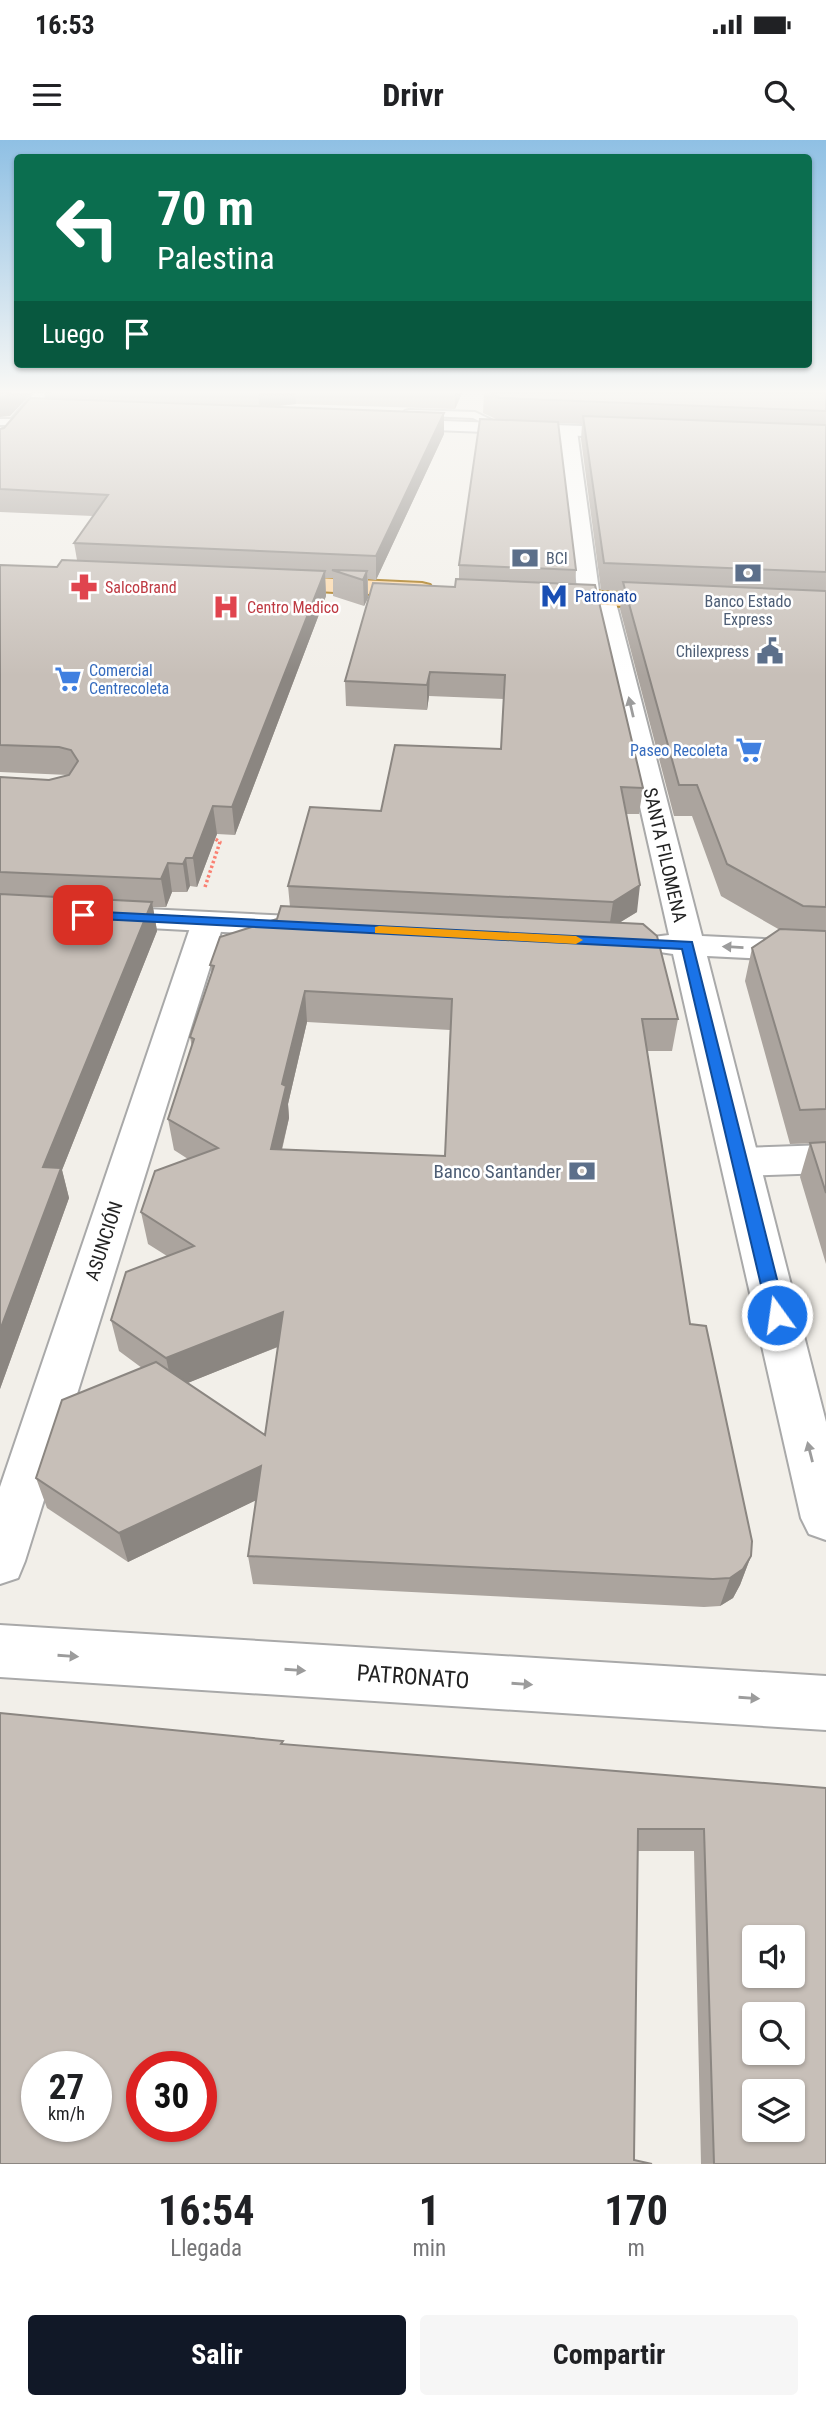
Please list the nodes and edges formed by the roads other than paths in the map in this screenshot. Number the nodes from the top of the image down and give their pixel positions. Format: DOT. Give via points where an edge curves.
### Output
graph roads {
  1 [pos="578,487"];
  2 [pos="248,582"];
  3 [pos="444,591"];
  4 [pos="528,595"];
  5 [pos="597,598"];
  6 [pos="695,603"];
  7 [pos="0,911"];
  8 [pos="201,921"];
  9 [pos="345,928"];
  10 [pos="633,943"];
  11 [pos="687,945"];
  12 [pos="826,952"];
  13 [pos="826,1159"];
  14 [pos="740,1162"];
  15 [pos="826,1518"];
  16 [pos="0,1561"];
  17 [pos="0,1651"];
  18 [pos="826,1703"];
  1 -- 5 [label="street, SANTA FILOMENA"];
  2 -- 3 [label="main road"];
  4 -- 5 [label="main road"];
  5 -- 6 [label="main road"];
  11 -- 5 [label="street, SANTA FILOMENA, one-way"];
  7 -- 8 [label="street"];
  8 -- 9 [label="street"];
  8 -- 16 [label="street, ASUNCIÓN"];
  10 -- 11 [label="street"];
  12 -- 11 [label="street, one-way"];
  11 -- 14 [label="street, SANTA FILOMENA"];
  13 -- 14 [label="street"];
  15 -- 14 [label="street, SANTA FILOMENA, one-way"];
  17 -- 18 [label="street, PATRONATO, one-way"];
}
